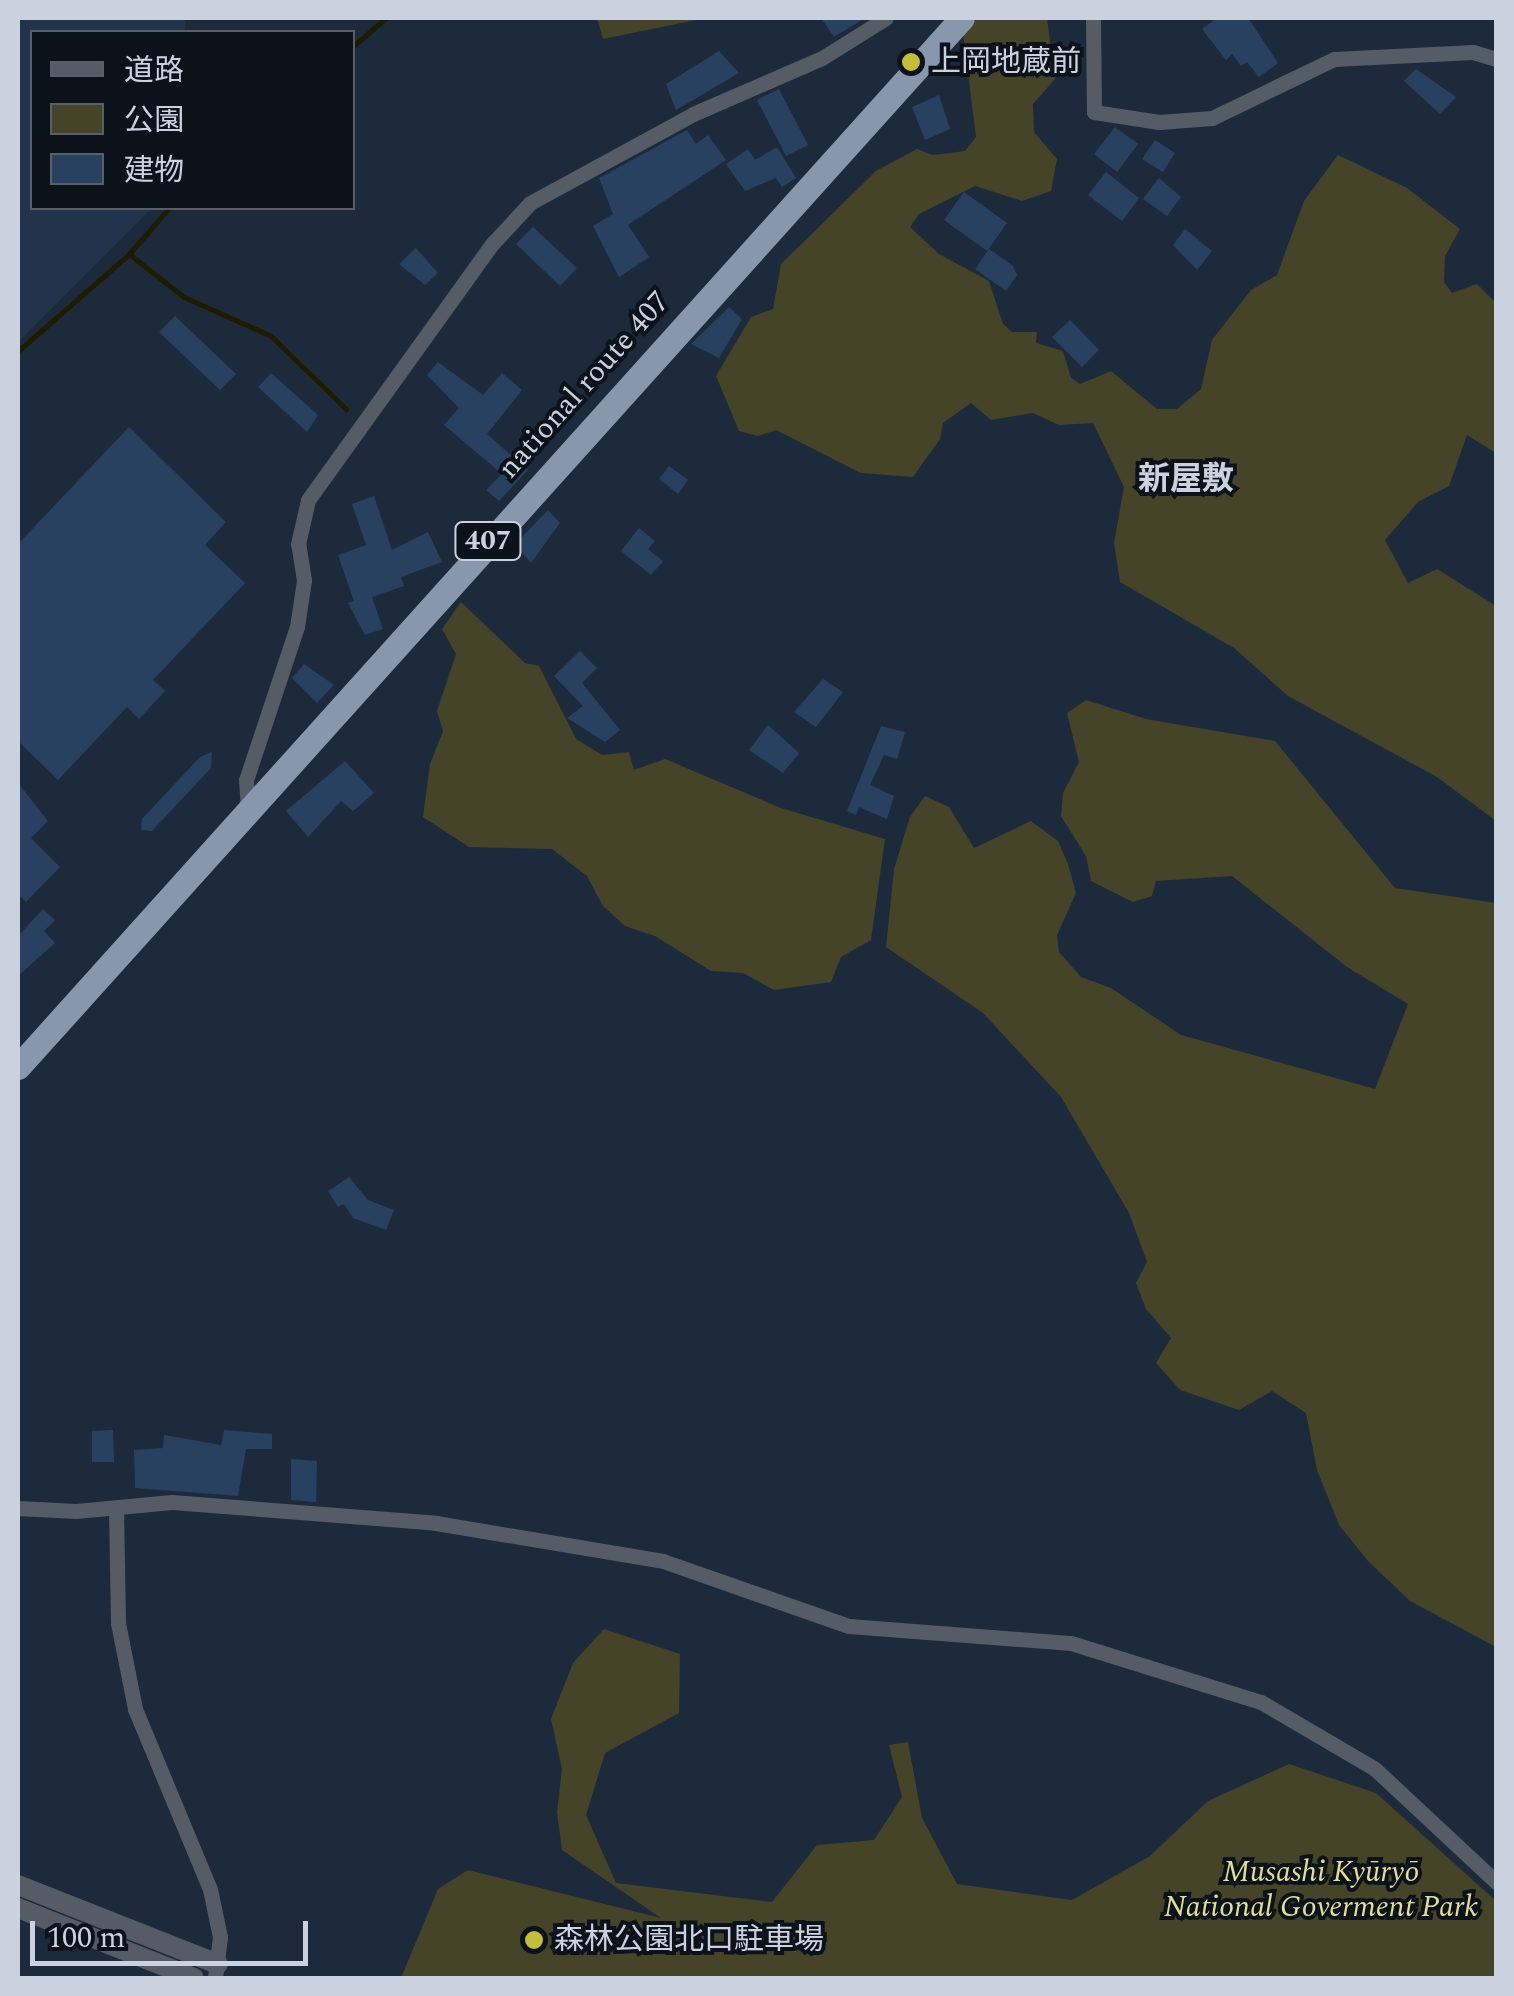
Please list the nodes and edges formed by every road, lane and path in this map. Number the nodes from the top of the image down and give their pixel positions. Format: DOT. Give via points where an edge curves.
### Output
graph roads {
  1 [pos="886,18"];
  2 [pos="962,18"];
  3 [pos="1093,18"];
  4 [pos="1496,60"];
  5 [pos="248,809"];
  6 [pos="18,1066"];
  7 [pos="18,1508"];
  8 [pos="116,1508"];
  9 [pos="1496,1882"];
  10 [pos="18,1884"];
  11 [pos="18,1908"];
  12 [pos="216,1971"];
  13 [pos="194,1978"];
  1 -- 5 [label="street" via="822,58 692,114 530,203 493,244 308,500 298,544 304,580 297,627 246,780"];
  2 -- 5 [label="highway, national route 407 / 407"];
  3 -- 4 [label="street" via="1094,112 1159,122 1212,118 1334,60 1474,52"];
  5 -- 6 [label="highway, national route 407 / 407"];
  7 -- 8 [label="street"];
  8 -- 9 [label="street" via="172,1502 504,1532 663,1561 850,1626 1071,1642 1261,1702 1375,1769"];
  8 -- 12 [label="street" via="118,1623 135,1709 210,1889"];
  10 -- 12 [label="street"];
  11 -- 13 [label="street"];
}
